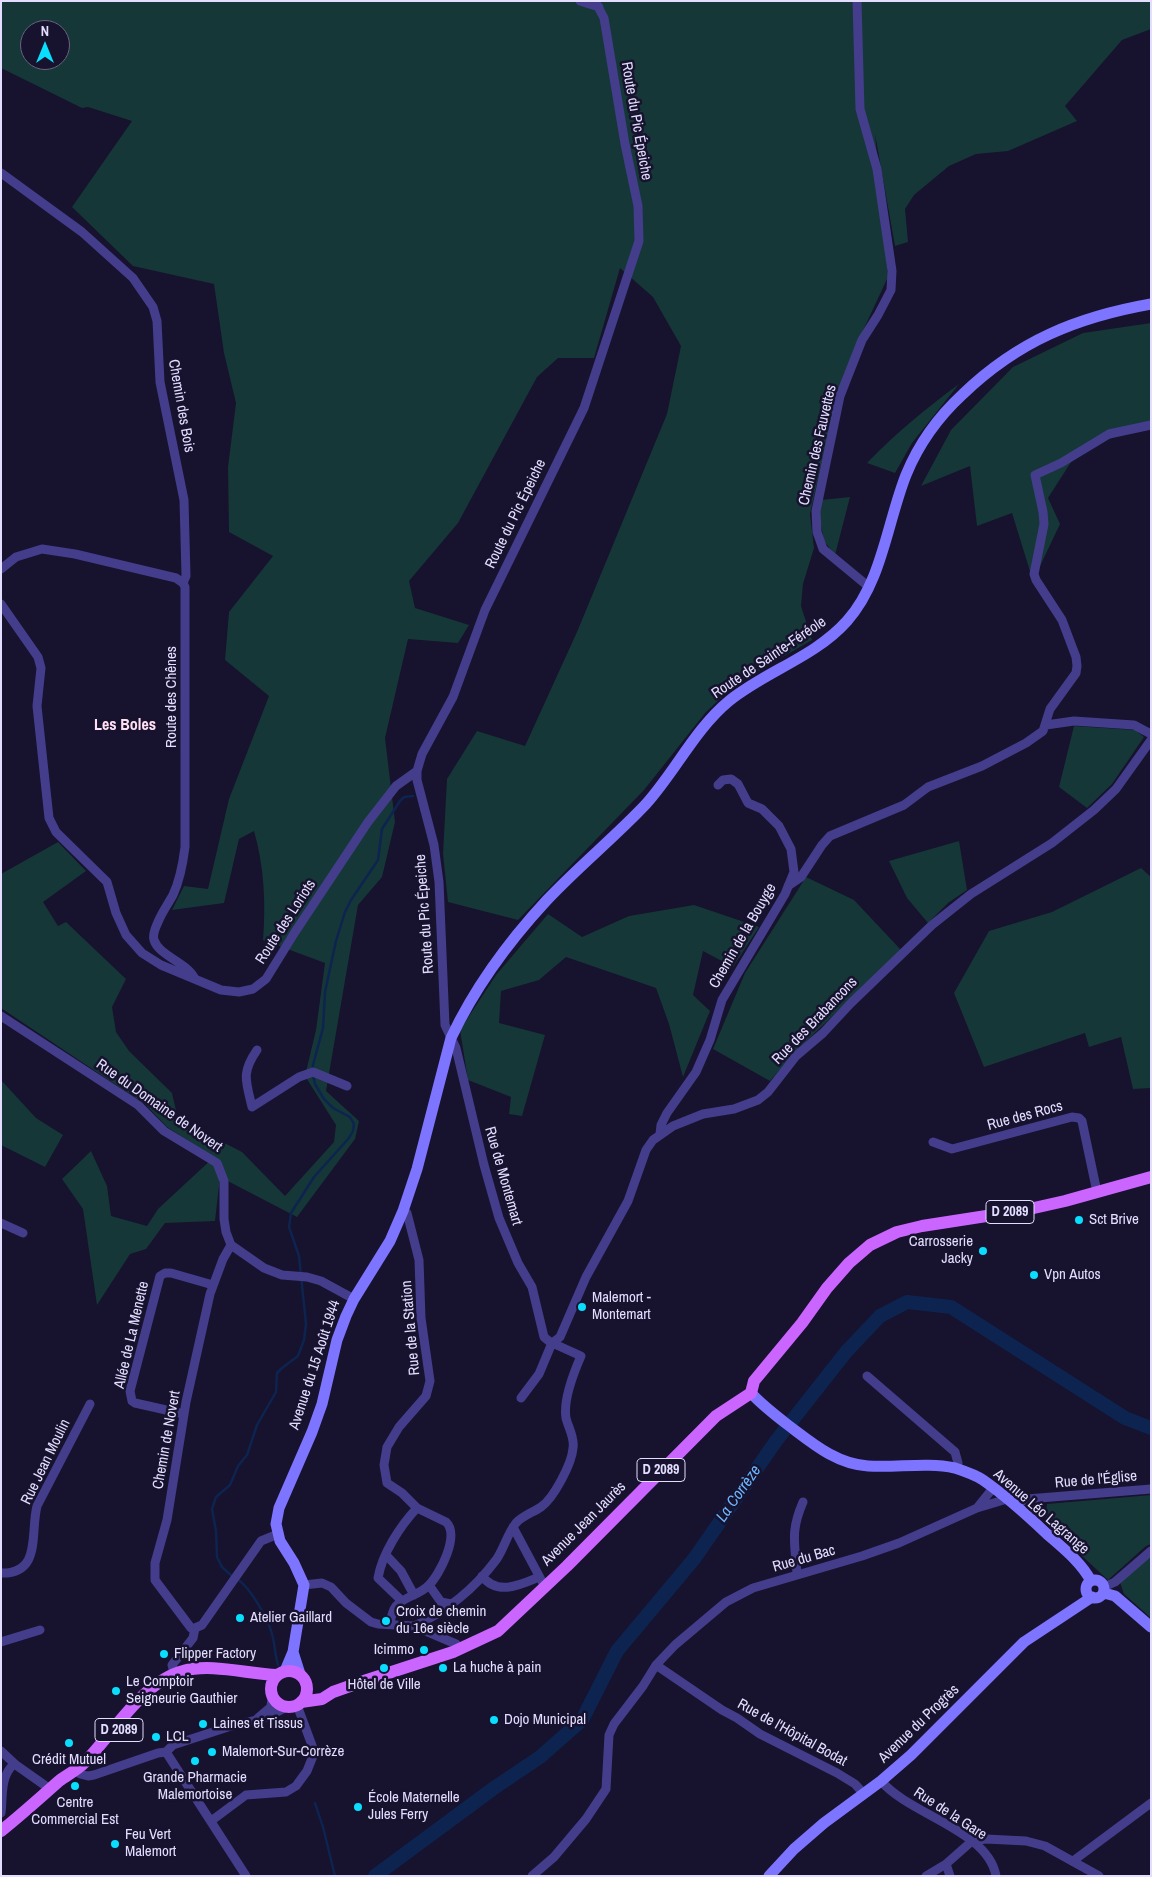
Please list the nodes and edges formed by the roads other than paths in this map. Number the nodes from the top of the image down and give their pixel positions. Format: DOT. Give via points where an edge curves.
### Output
graph roads {
  1 [pos="580,1"];
  2 [pos="857,1"];
  3 [pos="597,4"];
  4 [pos="1,173"];
  5 [pos="1151,304"];
  6 [pos="1151,425"];
  7 [pos="1,569"];
  8 [pos="183,583"];
  9 [pos="869,587"];
  10 [pos="1,604"];
  11 [pos="1046,725"];
  12 [pos="1151,734"];
  13 [pos="1151,740"];
  14 [pos="417,771"];
  15 [pos="718,785"];
  16 [pos="788,886"];
  17 [pos="195,980"];
  18 [pos="1,1016"];
  19 [pos="451,1038"];
  20 [pos="257,1050"];
  21 [pos="347,1086"];
  22 [pos="660,1134"];
  23 [pos="933,1142"];
  24 [pos="1151,1177"];
  25 [pos="1097,1192"];
  26 [pos="403,1210"];
  27 [pos="1,1222"];
  28 [pos="23,1233"];
  29 [pos="231,1245"];
  30 [pos="213,1285"];
  31 [pos="354,1299"];
  32 [pos="552,1343"];
  33 [pos="867,1376"];
  34 [pos="751,1393"];
  35 [pos="521,1398"];
  36 [pos="90,1404"];
  37 [pos="184,1414"];
  38 [pos="956,1469"];
  39 [pos="993,1488"];
  40 [pos="1151,1489"];
  41 [pos="803,1502"];
  42 [pos="1011,1502"];
  43 [pos="416,1508"];
  44 [pos="977,1508"];
  45 [pos="513,1527"];
  46 [pos="278,1534"];
  47 [pos="1151,1551"];
  48 [pos="386,1556"];
  49 [pos="1,1573"];
  50 [pos="797,1574"];
  51 [pos="482,1576"];
  52 [pos="1091,1581"];
  53 [pos="542,1582"];
  54 [pos="304,1585"];
  55 [pos="429,1585"];
  56 [pos="1104,1590"];
  57 [pos="414,1595"];
  58 [pos="1092,1597"];
  59 [pos="402,1601"];
  60 [pos="451,1604"];
  61 [pos="390,1624"];
  62 [pos="414,1626"];
  63 [pos="195,1628"];
  64 [pos="1151,1628"];
  65 [pos="40,1630"];
  66 [pos="1,1642"];
  67 [pos="459,1650"];
  68 [pos="293,1652"];
  69 [pos="656,1665"];
  70 [pos="174,1673"];
  71 [pos="250,1673"];
  72 [pos="281,1673"];
  73 [pos="300,1674"];
  74 [pos="306,1686"];
  75 [pos="333,1692"];
  76 [pos="271,1693"];
  77 [pos="295,1705"];
  78 [pos="256,1719"];
  79 [pos="1,1751"];
  80 [pos="166,1752"];
  81 [pos="1,1756"];
  82 [pos="16,1765"];
  83 [pos="83,1769"];
  84 [pos="6,1775"];
  85 [pos="881,1781"];
  86 [pos="50,1789"];
  87 [pos="863,1793"];
  88 [pos="1151,1803"];
  89 [pos="1,1813"];
  90 [pos="210,1821"];
  91 [pos="1,1831"];
  92 [pos="1,1838"];
  93 [pos="972,1841"];
  94 [pos="1073,1861"];
  95 [pos="946,1864"];
  96 [pos="246,1876"];
  97 [pos="532,1876"];
  98 [pos="769,1876"];
  99 [pos="926,1876"];
  100 [pos="950,1876"];
  101 [pos="996,1876"];
  102 [pos="1099,1876"];
  1 -- 3 [label="street"];
  2 -- 9 [label="street, Chemin des Fauvettes" via="860,109 877,169 892,281 891,290 862,340 840,396 816,511 817,532 823,549"];
  3 -- 14 [label="street, Route du Pic Épeiche" via="604,18 638,206 639,241 584,408 485,610 453,697 422,754"];
  4 -- 8 [label="street, Chemin des Bois" via="82,232 133,278 153,307 157,321 160,382 184,500 186,576"];
  5 -- 9 [label="main road, Route de Sainte-Féréole" via="1088,318 1050,333 996,365 958,398 916,452"];
  6 -- 11 [label="street" via="1109,434 1035,475 1044,524 1034,574 1062,620 1077,666 1076,673 1050,708"];
  7 -- 8 [label="street" via="16,557 42,549 176,578"];
  8 -- 17 [label="street, Route des Chênes" via="186,592 186,846 174,893 154,930 154,940 160,949 191,971"];
  9 -- 19 [label="main road, Route de Sainte-Féréole" via="860,604 833,635 745,689 713,716 647,802 548,898 501,953"];
  10 -- 17 [label="street, Route des Loriots" via="38,657 41,668 37,706 49,818 56,832 107,882 126,935 161,966"];
  11 -- 12 [label="street" via="1074,721 1134,725"];
  11 -- 16 [label="street" via="1043,731 1026,742 982,766 928,787 904,805 830,836 801,877"];
  13 -- 22 [label="street, Rue des Brabancons" via="1116,789 1094,810 1052,843 970,894 932,924 796,1056 768,1092 758,1100 703,1114"];
  14 -- 17 [label="street, Route des Loriots" via="396,786 368,822 266,979 253,989 238,992 221,990"];
  14 -- 19 [label="street, Route du Pic Épeiche" via="439,882 445,1025"];
  15 -- 16 [label="street, Chemin de la Bouyge" via="731,779 738,784 748,803 762,810 779,826 791,849 794,872"];
  16 -- 22 [label="street, Chemin de la Bouyge" via="722,1000 696,1072 667,1113"];
  18 -- 29 [label="street, Rue du Domaine de Novert" via="138,1105 164,1131 216,1163 224,1182 224,1219"];
  19 -- 26 [label="main road, Avenue du 15 Août 1944"];
  19 -- 32 [label="street, Rue de Montemart" via="499,1218 532,1288 544,1337"];
  20 -- 21 [label="street" via="246,1071 252,1107 299,1077 313,1072"];
  22 -- 32 [label="street, Rue des Brabancons" via="646,1150 628,1201 586,1276 560,1337"];
  23 -- 25 [label="street, Rue des Rocs" via="952,1149 1072,1117 1080,1118"];
  24 -- 25 [label="main road, D 2089"];
  25 -- 34 [label="main road, Avenue Jean Jaurès / D 2089" via="1025,1210 922,1226 897,1232 870,1245 848,1263 827,1288 754,1381"];
  26 -- 31 [label="main road, Avenue du 15 Août 1944" via="390,1241"];
  26 -- 43 [label="street, Rue de la Station" via="407,1213 419,1260 421,1318 430,1382 426,1396 399,1427 387,1448 384,1465 387,1483"];
  27 -- 28 [label="street"];
  29 -- 30 [label="street, Chemin de Novert"];
  29 -- 31 [label="street" via="264,1268 282,1275 307,1276"];
  30 -- 37 [label="street, Chemin de Novert"];
  30 -- 37 [label="street, Allée de La Menette" via="171,1273 160,1276 130,1391 135,1403"];
  31 -- 46 [label="main road, Avenue du 15 Août 1944" via="337,1340 312,1432 279,1508"];
  32 -- 35 [label="street, Rue des Brabancons" via="539,1374"];
  32 -- 45 [label="street" via="581,1356 572,1376 566,1411 574,1447 562,1481 544,1505 517,1521"];
  33 -- 38 [label="street" via="955,1452"];
  34 -- 38 [label="main road, Avenue Léo Lagrange" via="818,1448 850,1463 867,1466 932,1465"];
  34 -- 53 [label="main road, Avenue Jean Jaurès / D 2089" via="710,1421"];
  36 -- 49 [label="street, Rue Jean Moulin" via="37,1506 33,1550 28,1562 18,1571"];
  37 -- 63 [label="street, Chemin de Novert" via="167,1520 154,1573 168,1599 191,1628"];
  38 -- 39 [label="main road, Avenue Léo Lagrange" via="982,1479"];
  39 -- 42 [label="main road, Avenue Léo Lagrange"];
  39 -- 44 [label="street, Rue du Bac"];
  40 -- 42 [label="street, Rue de l'Église"];
  41 -- 50 [label="street" via="794,1533"];
  42 -- 44 [label="street, Rue du Bac"];
  42 -- 52 [label="main road, Avenue Léo Lagrange" via="1074,1558"];
  43 -- 48 [label="street"];
  43 -- 55 [label="street, Rue de la Station" via="449,1524 451,1545"];
  44 -- 50 [label="street, Rue du Bac" via="899,1543"];
  45 -- 51 [label="street" via="497,1559"];
  45 -- 53 [label="street"];
  46 -- 54 [label="main road"];
  46 -- 63 [label="street" via="261,1541 202,1625"];
  47 -- 56 [label="street"];
  48 -- 57 [label="street" via="401,1571"];
  48 -- 59 [label="street" via="378,1578"];
  50 -- 69 [label="street, Rue du Bac" via="753,1588 726,1602 674,1645"];
  51 -- 53 [label="street" via="495,1586"];
  51 -- 60 [label="street"];
  52 -- 56 [label="main road" via="1099,1581"];
  52 -- 58 [label="main road" via="1087,1591"];
  53 -- 67 [label="main road, Avenue Jean Jaurès / D 2089" via="498,1632"];
  54 -- 61 [label="street" via="322,1583 331,1587 371,1622"];
  54 -- 68 [label="main road"];
  55 -- 57 [label="street"];
  55 -- 60 [label="street" via="441,1602"];
  56 -- 58 [label="main road" via="1100,1597"];
  56 -- 64 [label="main road"];
  57 -- 59 [label="street"];
  58 -- 85 [label="main road, Avenue du Progrès" via="1024,1642 918,1749"];
  59 -- 61 [label="street" via="392,1614"];
  60 -- 62 [label="street"];
  61 -- 62 [label="street"];
  62 -- 67 [label="street" via="456,1644"];
  63 -- 70 [label="street" via="193,1638 172,1665"];
  65 -- 66 [label="street"];
  67 -- 75 [label="main road, Avenue Jean Jaurès / D 2089"];
  68 -- 72 [label="main road"];
  68 -- 73 [label="main road"];
  69 -- 87 [label="street, Rue de l'Hôpital Bodat" via="760,1734 837,1773"];
  69 -- 97 [label="street, Rue du Bac" via="609,1735 606,1790 554,1857"];
  70 -- 71 [label="main road, D 2089" via="207,1669"];
  70 -- 83 [label="main road, D 2089" via="143,1695"];
  71 -- 72 [label="main road, D 2089"];
  71 -- 76 [label="main road"];
  72 -- 73 [label="main road"];
  72 -- 76 [label="main road" via="271,1684"];
  73 -- 74 [label="main road"];
  74 -- 75 [label="main road, Avenue Jean Jaurès / D 2089" via="321,1693"];
  74 -- 77 [label="main road" via="306,1695"];
  75 -- 77 [label="main road, Avenue Jean Jaurès / D 2089" via="322,1699"];
  76 -- 77 [label="main road" via="280,1705"];
  76 -- 78 [label="street" via="271,1707"];
  77 -- 78 [label="street, Avenue Jean Jaurès" via="273,1716"];
  77 -- 90 [label="street" via="313,1748 307,1772 296,1786 286,1792 246,1795"];
  78 -- 80 [label="street, Avenue Jean Jaurès" via="173,1745"];
  79 -- 82 [label="street"];
  80 -- 83 [label="street, Avenue Jean Jaurès" via="94,1775 88,1776"];
  80 -- 90 [label="street"];
  81 -- 84 [label="street" via="6,1761"];
  82 -- 84 [label="street" via="10,1766"];
  82 -- 86 [label="street"];
  83 -- 86 [label="main road, D 2089"];
  83 -- 92 [label="main road, D 2089"];
  84 -- 89 [label="street"];
  85 -- 87 [label="main road, Avenue du Progrès"];
  85 -- 93 [label="street, Rue de la Gare" via="896,1796"];
  86 -- 91 [label="main road, D 2089"];
  87 -- 98 [label="main road, Avenue du Progrès" via="811,1834"];
  88 -- 94 [label="street"];
  90 -- 96 [label="street"];
  93 -- 94 [label="street" via="986,1838 1026,1841 1045,1846"];
  93 -- 95 [label="street"];
  93 -- 101 [label="street, Rue de la Gare" via="990,1859"];
  94 -- 102 [label="street"];
  95 -- 99 [label="street"];
  95 -- 100 [label="street"];
}
